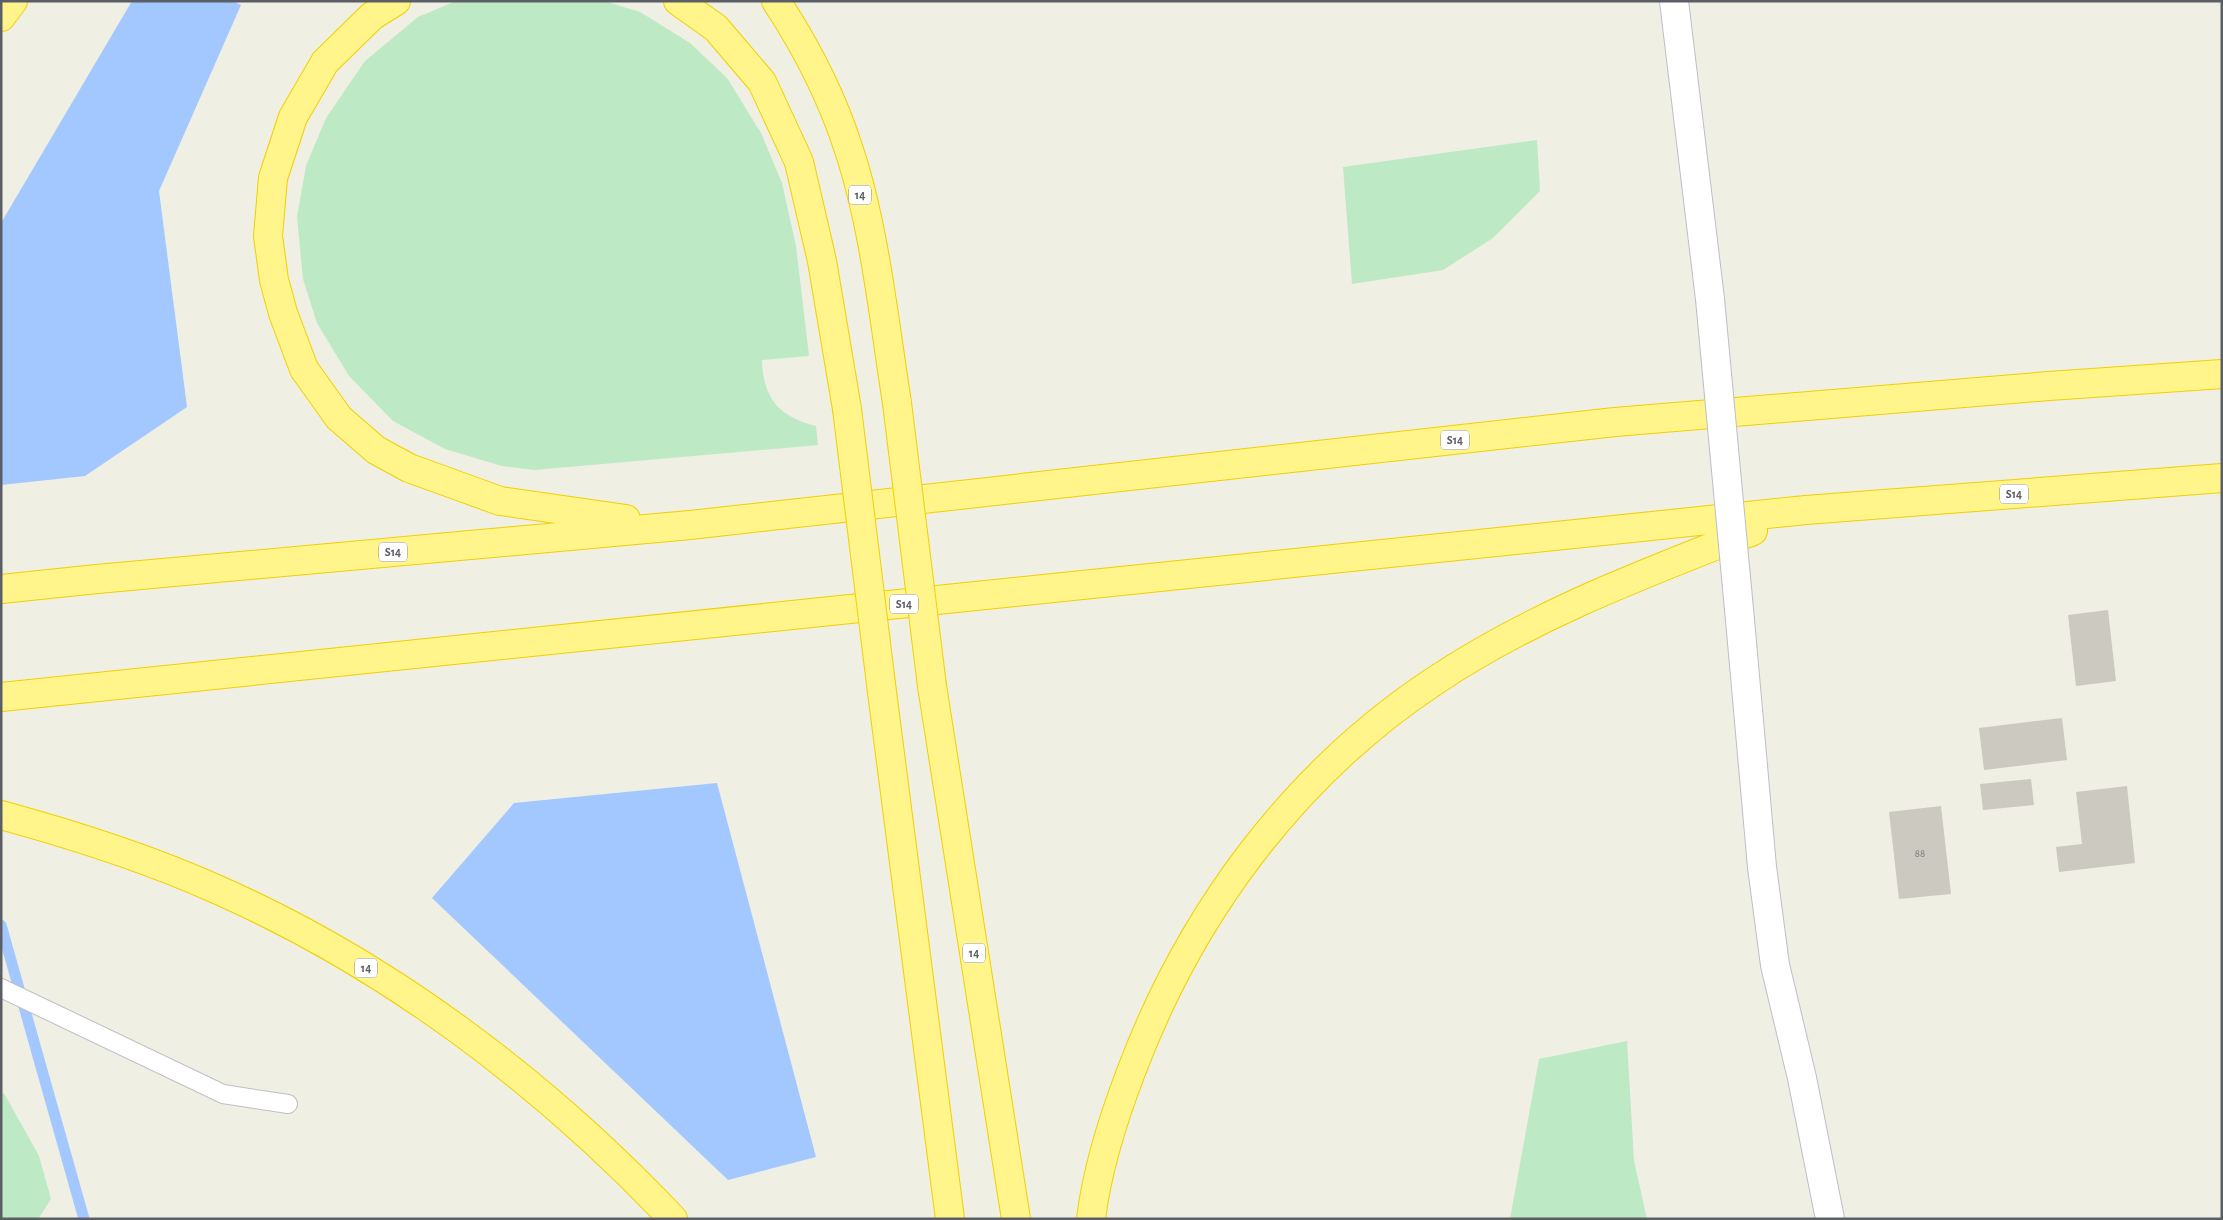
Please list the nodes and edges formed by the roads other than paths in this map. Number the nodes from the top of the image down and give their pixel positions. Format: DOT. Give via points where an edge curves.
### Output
graph roads {
  1 [pos="14,1"];
  2 [pos="396,1"];
  3 [pos="678,1"];
  4 [pos="776,1"];
  5 [pos="1674,1"];
  6 [pos="1,17"];
  7 [pos="2222,374"];
  8 [pos="2222,478"];
  9 [pos="1806,510"];
  10 [pos="690,525"];
  11 [pos="1,589"];
  12 [pos="1,697"];
  13 [pos="1,816"];
  14 [pos="1,988"];
  15 [pos="288,1104"];
  16 [pos="673,1219"];
  17 [pos="950,1219"];
  18 [pos="1016,1219"];
  19 [pos="1091,1219"];
  20 [pos="1830,1219"];
  1 -- 6 [label="highway"];
  2 -- 10 [label="highway" via="372,16 325,62 293,117 273,178 268,236 274,280 304,368 339,418 376,450 409,468 500,501 587,515"];
  3 -- 17 [label="highway, bridge" via="716,28 762,82 799,162 822,261 847,410"];
  4 -- 18 [label="highway, 14, bridge" via="821,77 850,151 868,224 897,403 932,686"];
  5 -- 20 [label="street, bridge" via="1710,299 1762,867 1776,965"];
  7 -- 10 [label="highway, S14" via="1615,422"];
  8 -- 9 [label="highway, S14"];
  9 -- 12 [label="highway, S14"];
  9 -- 19 [label="highway" via="1604,590 1512,634 1432,682 1345,750 1278,821 1221,892 1179,962 1146,1033 1115,1115"];
  10 -- 11 [label="highway, S14"];
  13 -- 16 [label="highway, 14" via="135,856 217,889 356,962 424,1004 542,1094"];
  14 -- 15 [label="lane" via="223,1094"];
}
